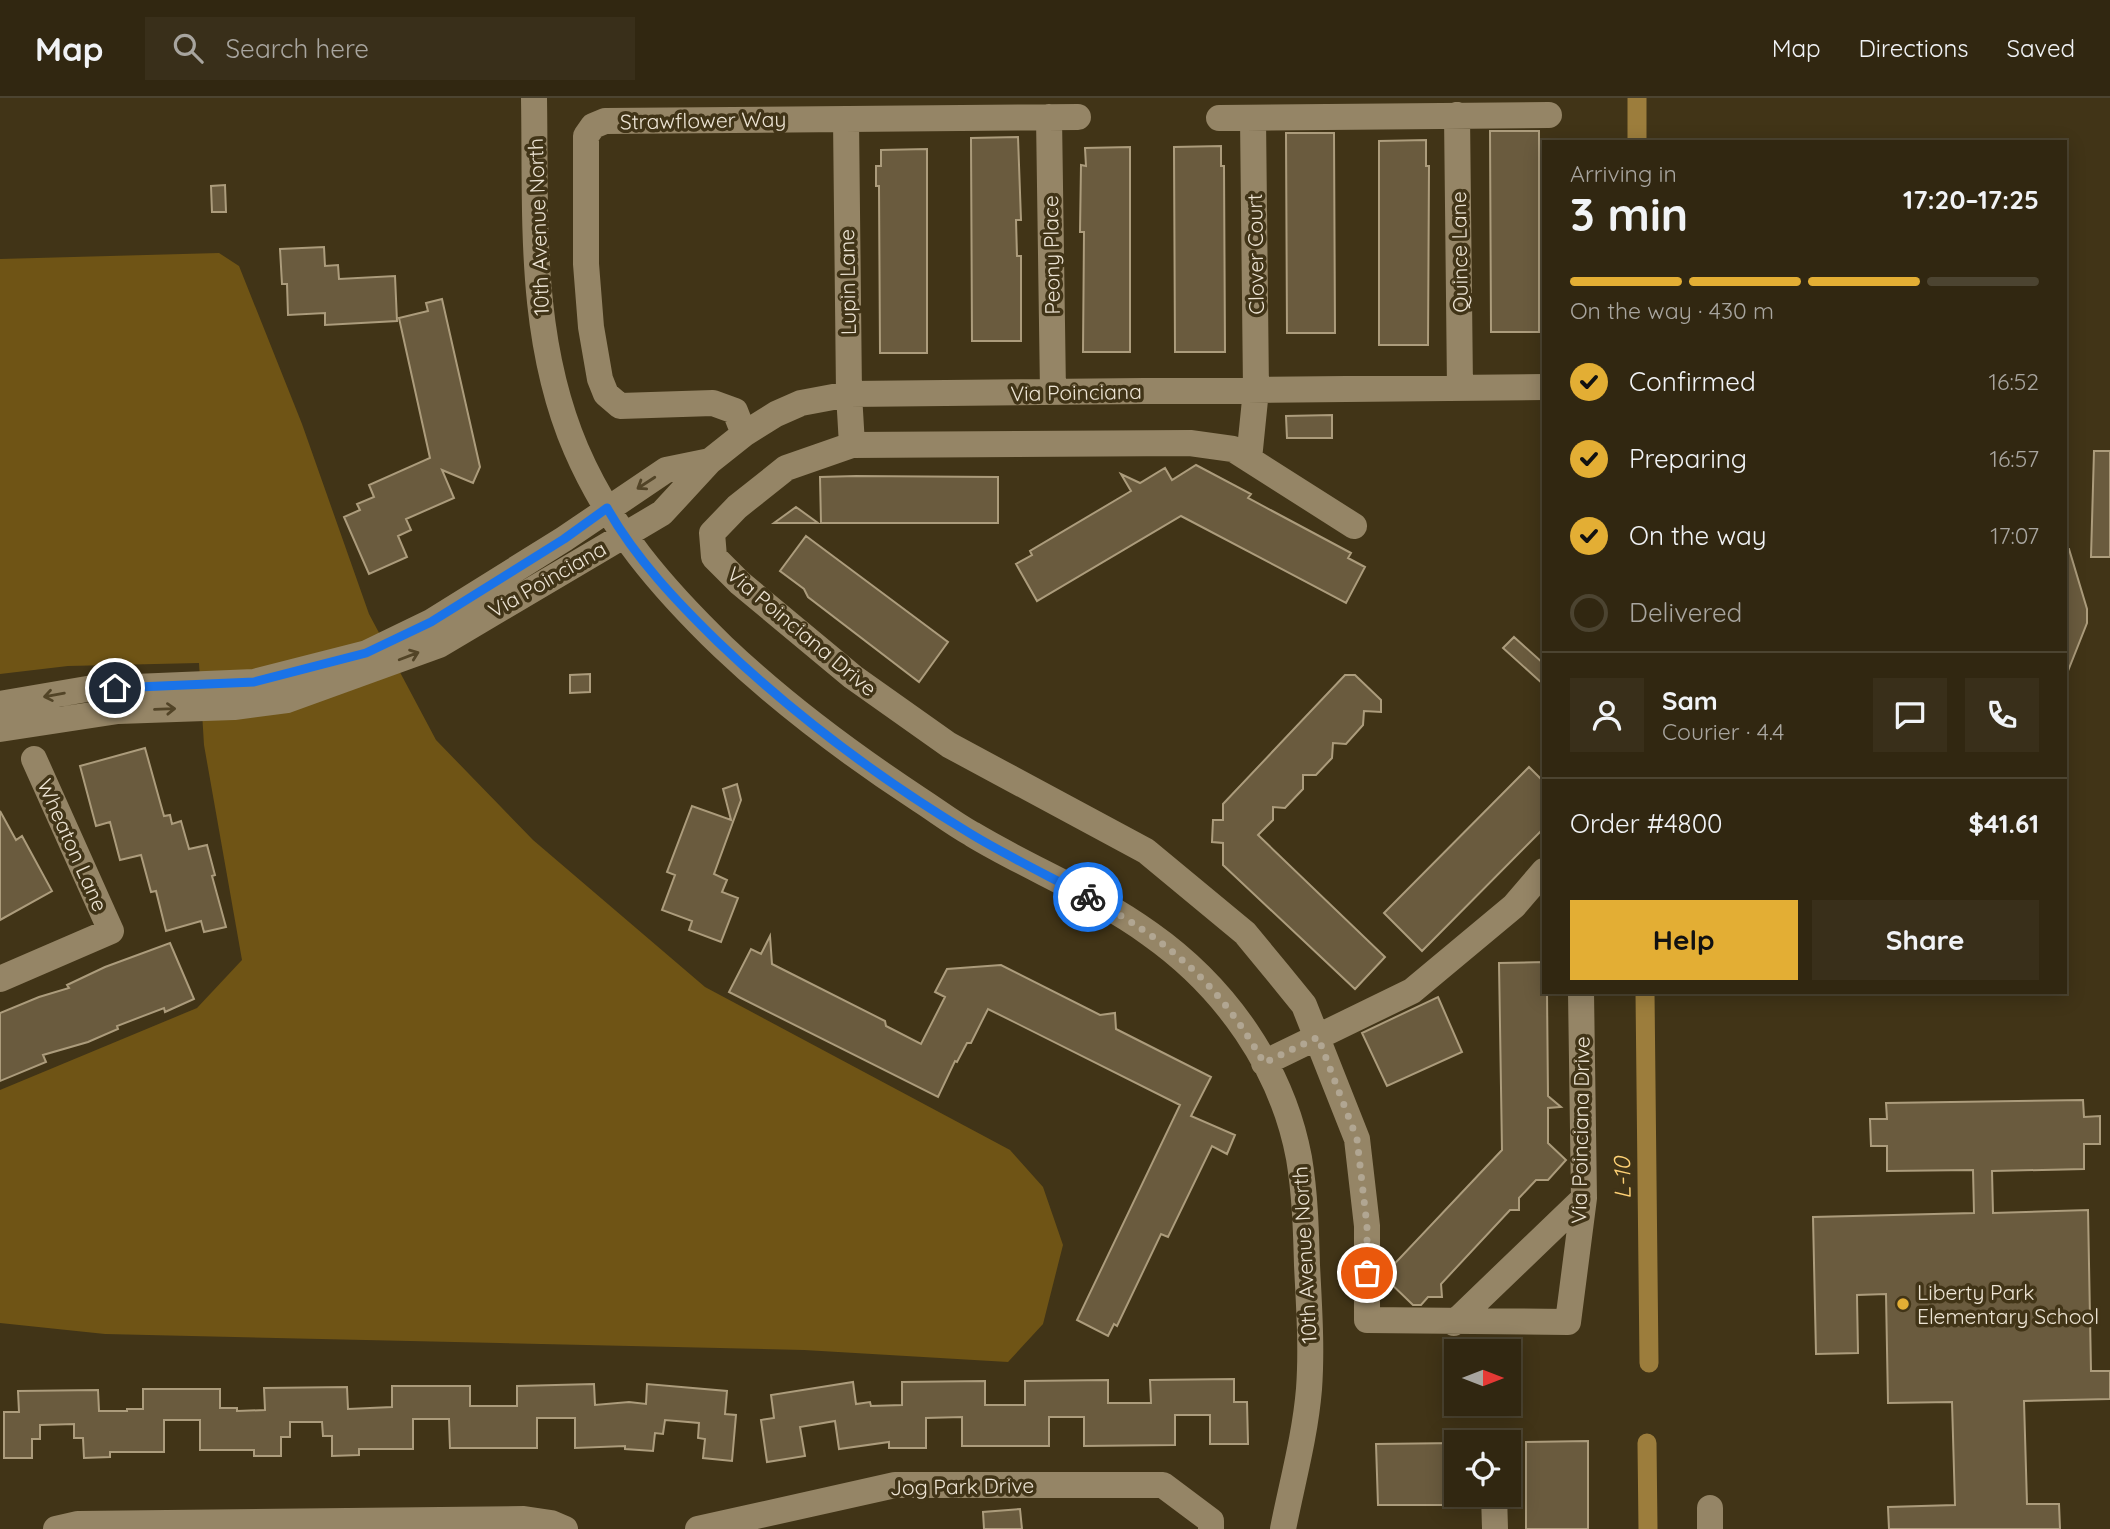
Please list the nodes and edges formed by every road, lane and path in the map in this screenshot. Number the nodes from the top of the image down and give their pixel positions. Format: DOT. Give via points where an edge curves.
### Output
graph roads {
  1 [pos="534,98"];
  2 [pos="1549,115"];
  3 [pos="1457,116"];
  4 [pos="1049,117"];
  5 [pos="1078,117"];
  6 [pos="1219,118"];
  7 [pos="1254,118"];
  8 [pos="846,119"];
  9 [pos="1542,387"];
  10 [pos="1460,388"];
  11 [pos="1256,390"];
  12 [pos="1052,392"];
  13 [pos="849,394"];
  14 [pos="744,434"];
  15 [pos="852,445"];
  16 [pos="1249,459"];
  17 [pos="710,461"];
  18 [pos="607,508"];
  19 [pos="1354,526"];
  20 [pos="622,535"];
  21 [pos="362,664"];
  22 [pos="0,704"];
  23 [pos="0,729"];
  24 [pos="34,759"];
  25 [pos="1542,873"];
  26 [pos="0,979"];
  27 [pos="1581,994"];
  28 [pos="1318,1037"];
  29 [pos="1264,1063"];
  30 [pos="1584,1198"];
  31 [pos="1454,1323"];
  32 [pos="1494,1507"];
  33 [pos="57,1529"];
  34 [pos="565,1529"];
  35 [pos="698,1529"];
  36 [pos="1211,1529"];
  37 [pos="1283,1529"];
  38 [pos="1495,1529"];
  1 -- 18 [label="street, 10th Avenue North" via="536,264 549,366 564,416"];
  2 -- 3 [label="street"];
  3 -- 7 [label="street"];
  3 -- 10 [label="street, Quince Lane"];
  4 -- 5 [label="street, Strawflower Way"];
  4 -- 8 [label="street, Strawflower Way"];
  4 -- 12 [label="street, Peony Place"];
  6 -- 7 [label="street"];
  7 -- 11 [label="street, Clover Court"];
  8 -- 13 [label="street, Lupin Lane"];
  8 -- 14 [label="street, Strawflower Way" via="605,121 593,125 586,136 586,264 591,327 606,394 620,406 713,403 735,411"];
  9 -- 10 [label="street"];
  10 -- 11 [label="street, Via Poinciana"];
  11 -- 12 [label="street, Via Poinciana"];
  11 -- 16 [label="street"];
  12 -- 13 [label="street, Via Poinciana"];
  13 -- 14 [label="street, Via Poinciana" via="801,403"];
  13 -- 15 [label="street, Lupin Lane"];
  14 -- 17 [label="street, Via Poinciana"];
  15 -- 16 [label="street, Via Poinciana Drive" via="1190,443 1233,449"];
  15 -- 28 [label="street, Via Poinciana Drive" via="786,468 737,506 712,533 714,557 853,677 949,745 1146,851 1245,933 1304,1005"];
  16 -- 19 [label="street, Via Poinciana Drive"];
  17 -- 18 [label="street, Via Poinciana, one-way" via="666,470"];
  17 -- 20 [label="street, Via Poinciana" via="662,513"];
  18 -- 20 [label="street, 10th Avenue North"];
  18 -- 21 [label="street, Via Poinciana"];
  21 -- 20 [label="street, Via Poinciana, one-way" via="439,645"];
  20 -- 29 [label="street, 10th Avenue North" via="666,588 752,675 854,757 971,834 1131,921 1183,958 1239,1020"];
  21 -- 22 [label="street, Via Poinciana, one-way" via="254,682 87,689"];
  23 -- 21 [label="street, Via Poinciana, one-way" via="118,711 234,707 287,700"];
  24 -- 26 [label="street, Wheaton Lane" via="111,931"];
  25 -- 28 [label="street" via="1514,906 1412,991"];
  27 -- 30 [label="street, Via Poinciana Drive"];
  28 -- 29 [label="street"];
  28 -- 31 [label="street, Via Poinciana Drive" via="1357,1139 1367,1226 1367,1321"];
  29 -- 37 [label="street, 10th Avenue North" via="1286,1112 1305,1198 1308,1393"];
  30 -- 31 [label="street"];
  30 -- 31 [label="street, Via Poinciana Drive" via="1567,1322"];
  32 -- 38 [label="street"];
  33 -- 34 [label="street" via="78,1524 524,1519"];
  35 -- 36 [label="street, Jog Park Drive" via="895,1485 1163,1485 1211,1521"];
}
